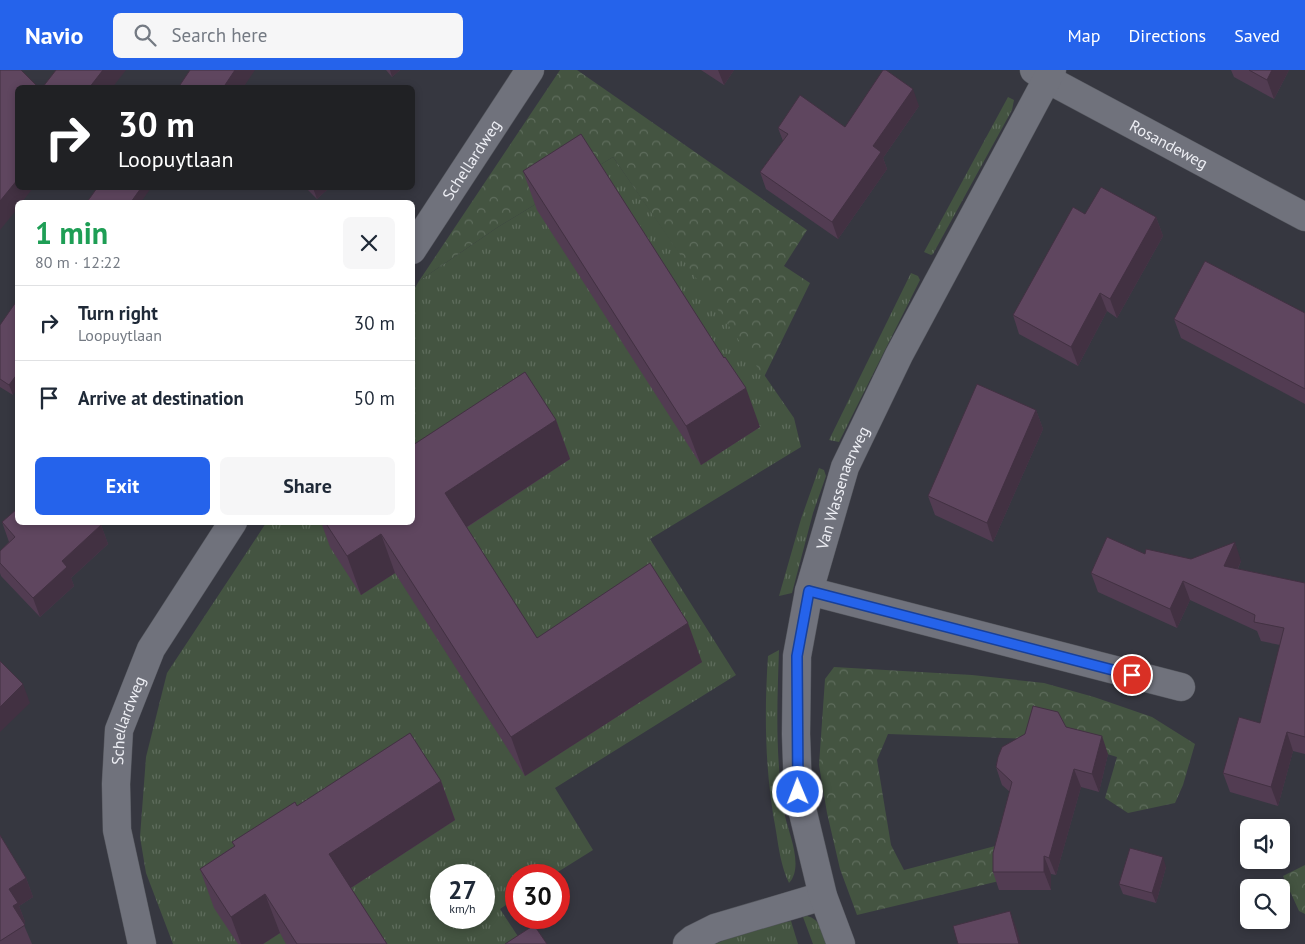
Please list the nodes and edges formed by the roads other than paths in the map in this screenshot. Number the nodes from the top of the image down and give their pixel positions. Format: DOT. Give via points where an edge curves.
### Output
graph roads {
  1 [pos="530,70"];
  2 [pos="1044,73"];
  3 [pos="1305,217"];
  4 [pos="415,245"];
  5 [pos="230,525"];
  6 [pos="809,591"];
  7 [pos="1181,687"];
  8 [pos="823,896"];
  9 [pos="142,944"];
  10 [pos="687,944"];
  11 [pos="840,944"];
  1 -- 4 [label="street, Schellardweg"];
  2 -- 3 [label="street, Rosandeweg"];
  2 -- 6 [label="street, Van Wassenaerweg" via="899,355 846,467"];
  5 -- 9 [label="street, Schellardweg" via="151,649 119,730 117,830"];
  6 -- 7 [label="street"];
  6 -- 8 [label="street, Van Wassenaerweg" via="797,656 798,792"];
  8 -- 10 [label="street" via="715,928"];
  8 -- 11 [label="street, Van Wassenaerweg"];
}
